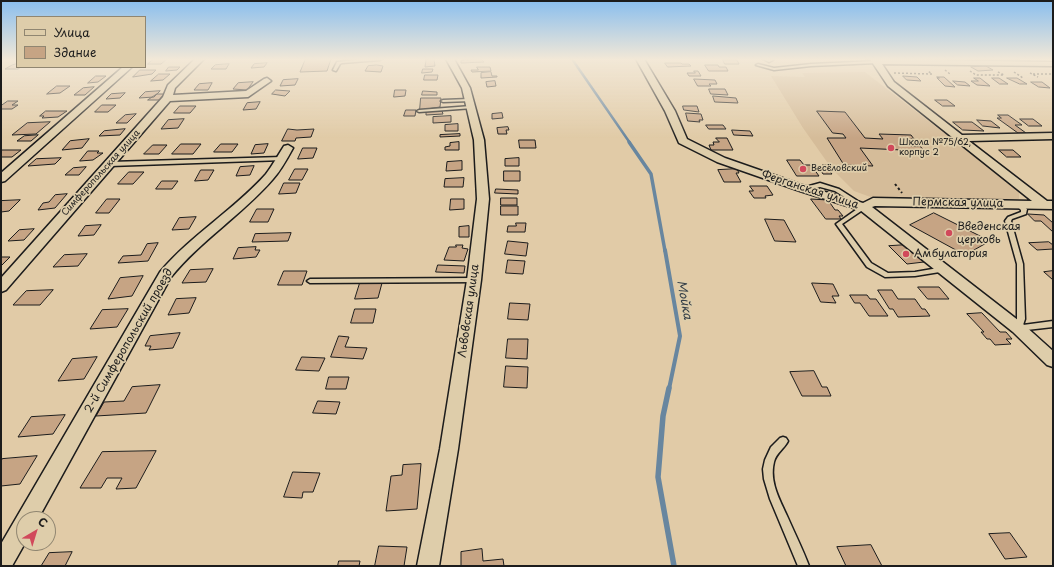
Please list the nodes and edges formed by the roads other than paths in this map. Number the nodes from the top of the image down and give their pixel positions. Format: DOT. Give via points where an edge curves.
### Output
graph roads {
  1 [pos="107,85"];
  2 [pos="173,85"];
  3 [pos="260,85"];
  4 [pos="465,85"];
  5 [pos="655,85"];
  6 [pos="892,85"];
  7 [pos="167,98"];
  8 [pos="443,101"];
  9 [pos="470,104"];
  10 [pos="419,111"];
  11 [pos="1053,136"];
  12 [pos="959,138"];
  13 [pos="285,153"];
  14 [pos="110,164"];
  15 [pos="1,179"];
  16 [pos="1018,204"];
  17 [pos="1048,204"];
  18 [pos="864,207"];
  19 [pos="944,269"];
  20 [pos="474,280"];
  21 [pos="310,281"];
  22 [pos="1,287"];
  23 [pos="1053,324"];
  24 [pos="1018,328"];
  25 [pos="1053,361"];
  26 [pos="783,441"];
  27 [pos="32,511"];
  28 [pos="16,538"];
  29 [pos="1,565"];
  30 [pos="428,566"];
  31 [pos="804,566"];
  1 -- 15 [label="street"];
  2 -- 7 [label="street, Симферопольская улица"];
  3 -- 7 [label="street" via="248,94"];
  4 -- 9 [label="street, Львовская улица"];
  5 -- 18 [label="street, Ферганская улица" via="683,141 721,160"];
  6 -- 12 [label="street"];
  7 -- 14 [label="street, Симферопольская улица"];
  8 -- 9 [label="lane"];
  9 -- 10 [label="lane"];
  9 -- 20 [label="street, Львовская улица" via="479,140 483,199"];
  11 -- 12 [label="street"];
  12 -- 17 [label="street"];
  13 -- 14 [label="lane"];
  13 -- 27 [label="street, 2-й Симферопольский проезд" via="266,180 188,250 165,275"];
  14 -- 22 [label="street, Симферопольская улица"];
  16 -- 17 [label="street, Пермская улица"];
  16 -- 18 [label="street, Пермская улица" via="873,202"];
  16 -- 24 [label="lane" via="1024,209 1024,213 1008,221 1020,264 1021,319"];
  18 -- 19 [label="street, Ферганская улица"];
  18 -- 19 [label="lane" via="838,224 869,265 887,276"];
  19 -- 24 [label="street, Ферганская улица"];
  20 -- 21 [label="lane"];
  20 -- 30 [label="street, Львовская улица" via="449,449"];
  23 -- 24 [label="lane"];
  24 -- 25 [label="street, Ферганская улица"];
  26 -- 31 [label="lane" via="770,458 770,489"];
  28 -- 29 [label="street"];
}
